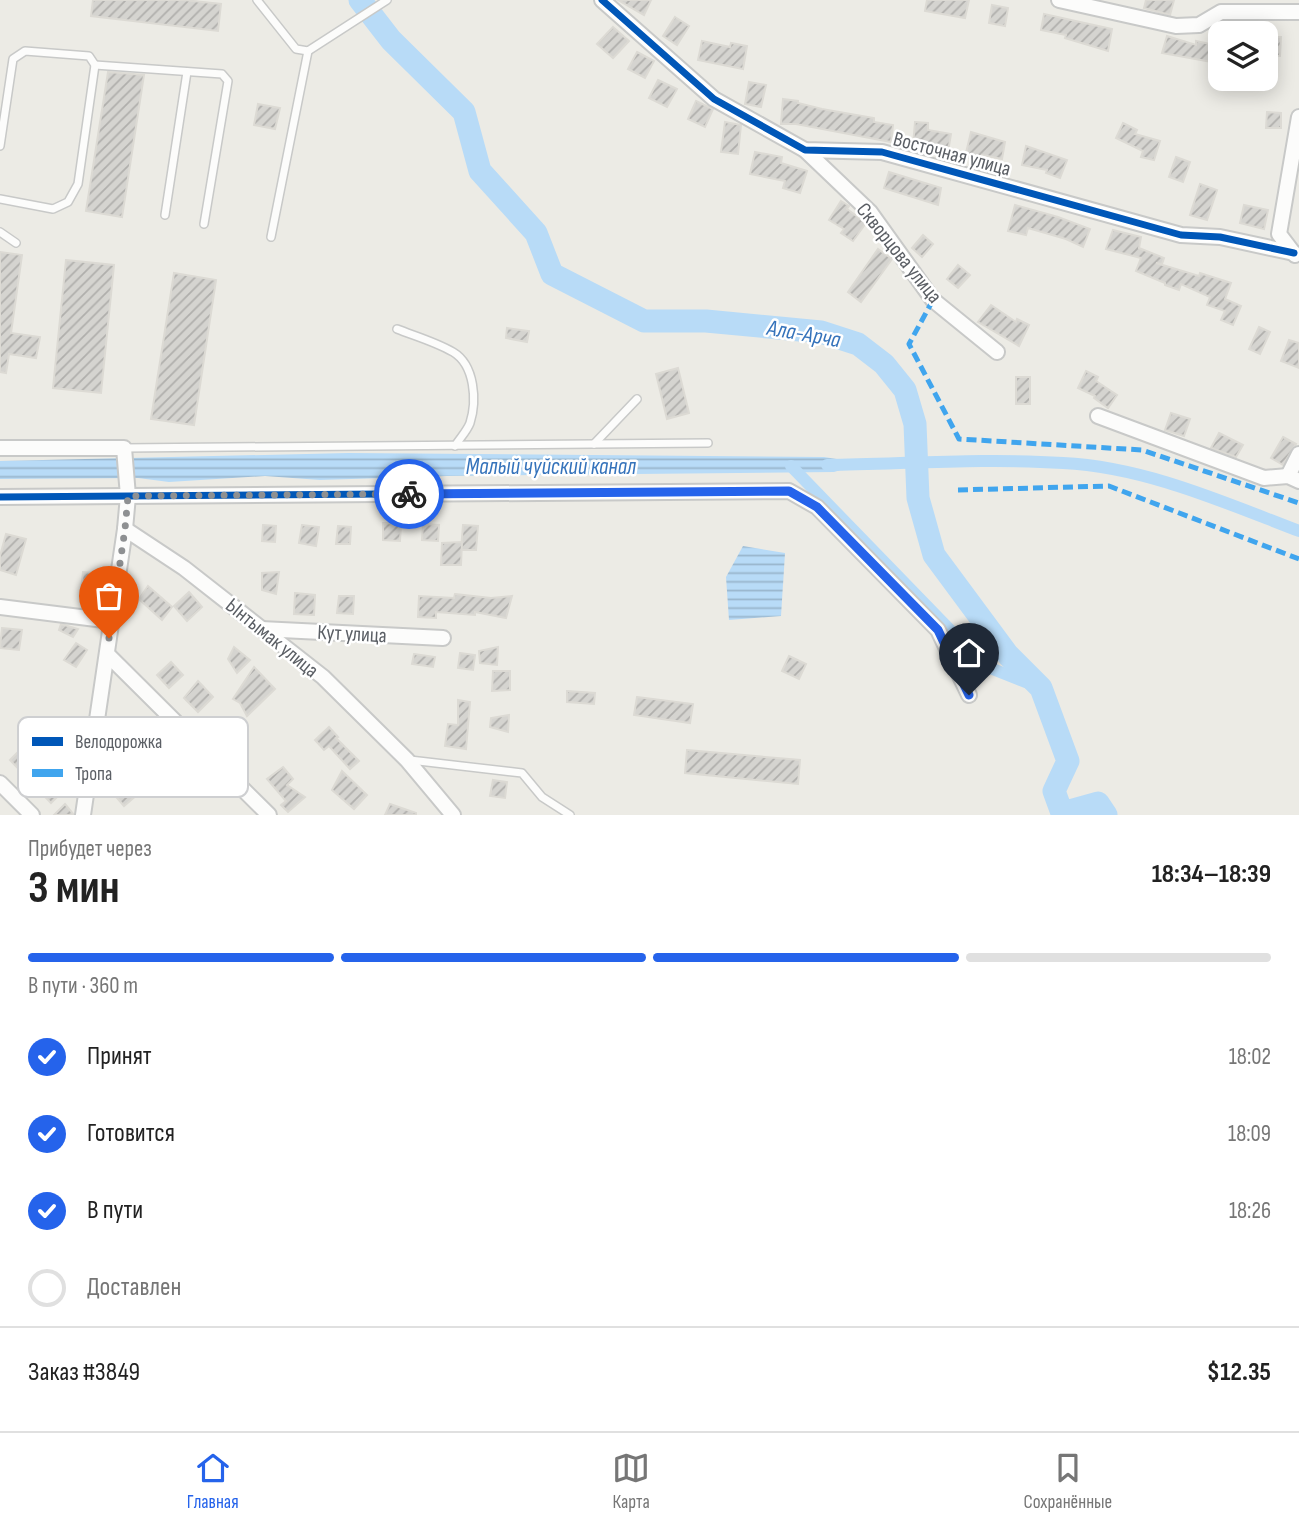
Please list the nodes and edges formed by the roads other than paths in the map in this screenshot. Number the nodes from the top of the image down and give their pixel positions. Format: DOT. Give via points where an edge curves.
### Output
graph roads {
  1 [pos="257,0"];
  2 [pos="387,0"];
  3 [pos="602,0"];
  4 [pos="1059,0"];
  5 [pos="1299,12"];
  6 [pos="308,51"];
  7 [pos="95,65"];
  8 [pos="187,72"];
  9 [pos="1299,117"];
  10 [pos="0,146"];
  11 [pos="805,150"];
  12 [pos="0,199"];
  13 [pos="165,215"];
  14 [pos="204,224"];
  15 [pos="0,232"];
  16 [pos="271,237"];
  17 [pos="16,243"];
  18 [pos="1296,257"];
  19 [pos="397,329"];
  20 [pos="997,352"];
  21 [pos="637,398"];
  22 [pos="1098,416"];
  23 [pos="708,443"];
  24 [pos="594,444"];
  25 [pos="455,446"];
  26 [pos="0,448"];
  27 [pos="125,451"];
  28 [pos="1299,454"];
  29 [pos="1293,479"];
  30 [pos="128,496"];
  31 [pos="0,497"];
  32 [pos="125,529"];
  33 [pos="0,607"];
  34 [pos="112,621"];
  35 [pos="261,629"];
  36 [pos="443,638"];
  37 [pos="107,654"];
  38 [pos="969,695"];
  39 [pos="98,717"];
  40 [pos="171,717"];
  41 [pos="407,760"];
  42 [pos="0,783"];
  43 [pos="248,793"];
  44 [pos="86,797"];
  45 [pos="32,815"];
  46 [pos="83,815"];
  47 [pos="270,815"];
  48 [pos="453,815"];
  49 [pos="570,815"];
  1 -- 6 [label="lane" via="296,49"];
  2 -- 6 [label="lane"];
  3 -- 11 [label="street, Восточная улица" via="714,99"];
  4 -- 5 [label="street" via="1176,26 1199,25 1221,12"];
  6 -- 16 [label="lane"];
  7 -- 8 [label="lane"];
  7 -- 10 [label="lane" via="89,56 25,51 13,59"];
  7 -- 12 [label="lane" via="78,184 68,202 53,209"];
  8 -- 13 [label="lane"];
  8 -- 14 [label="lane" via="222,74 228,81"];
  9 -- 18 [label="street" via="1279,234"];
  11 -- 18 [label="street, Восточная улица" via="882,152 1181,235 1220,237"];
  11 -- 20 [label="street, Скворцова улица" via="870,212 933,300"];
  15 -- 17 [label="lane"];
  19 -- 25 [label="lane" via="453,352 471,374 472,416"];
  21 -- 24 [label="lane"];
  22 -- 29 [label="street" via="1264,478"];
  23 -- 24 [label="lane"];
  24 -- 25 [label="lane"];
  25 -- 27 [label="lane"];
  26 -- 27 [label="street"];
  27 -- 30 [label="street"];
  28 -- 29 [label="street"];
  30 -- 31 [label="street"];
  30 -- 32 [label="street"];
  30 -- 38 [label="street" via="789,491 817,507 938,630"];
  32 -- 34 [label="street"];
  32 -- 35 [label="street, Ынтымак улица" via="184,568"];
  33 -- 34 [label="street"];
  34 -- 37 [label="street"];
  35 -- 36 [label="street, Кут улица"];
  35 -- 41 [label="street, Ынтымак улица" via="323,677"];
  37 -- 39 [label="street"];
  37 -- 40 [label="street"];
  41 -- 48 [label="street, Ынтымак улица"];
  41 -- 49 [label="lane" via="522,773 542,797"];
  42 -- 45 [label="street"];
  43 -- 47 [label="street"];
  44 -- 46 [label="street"];
}
